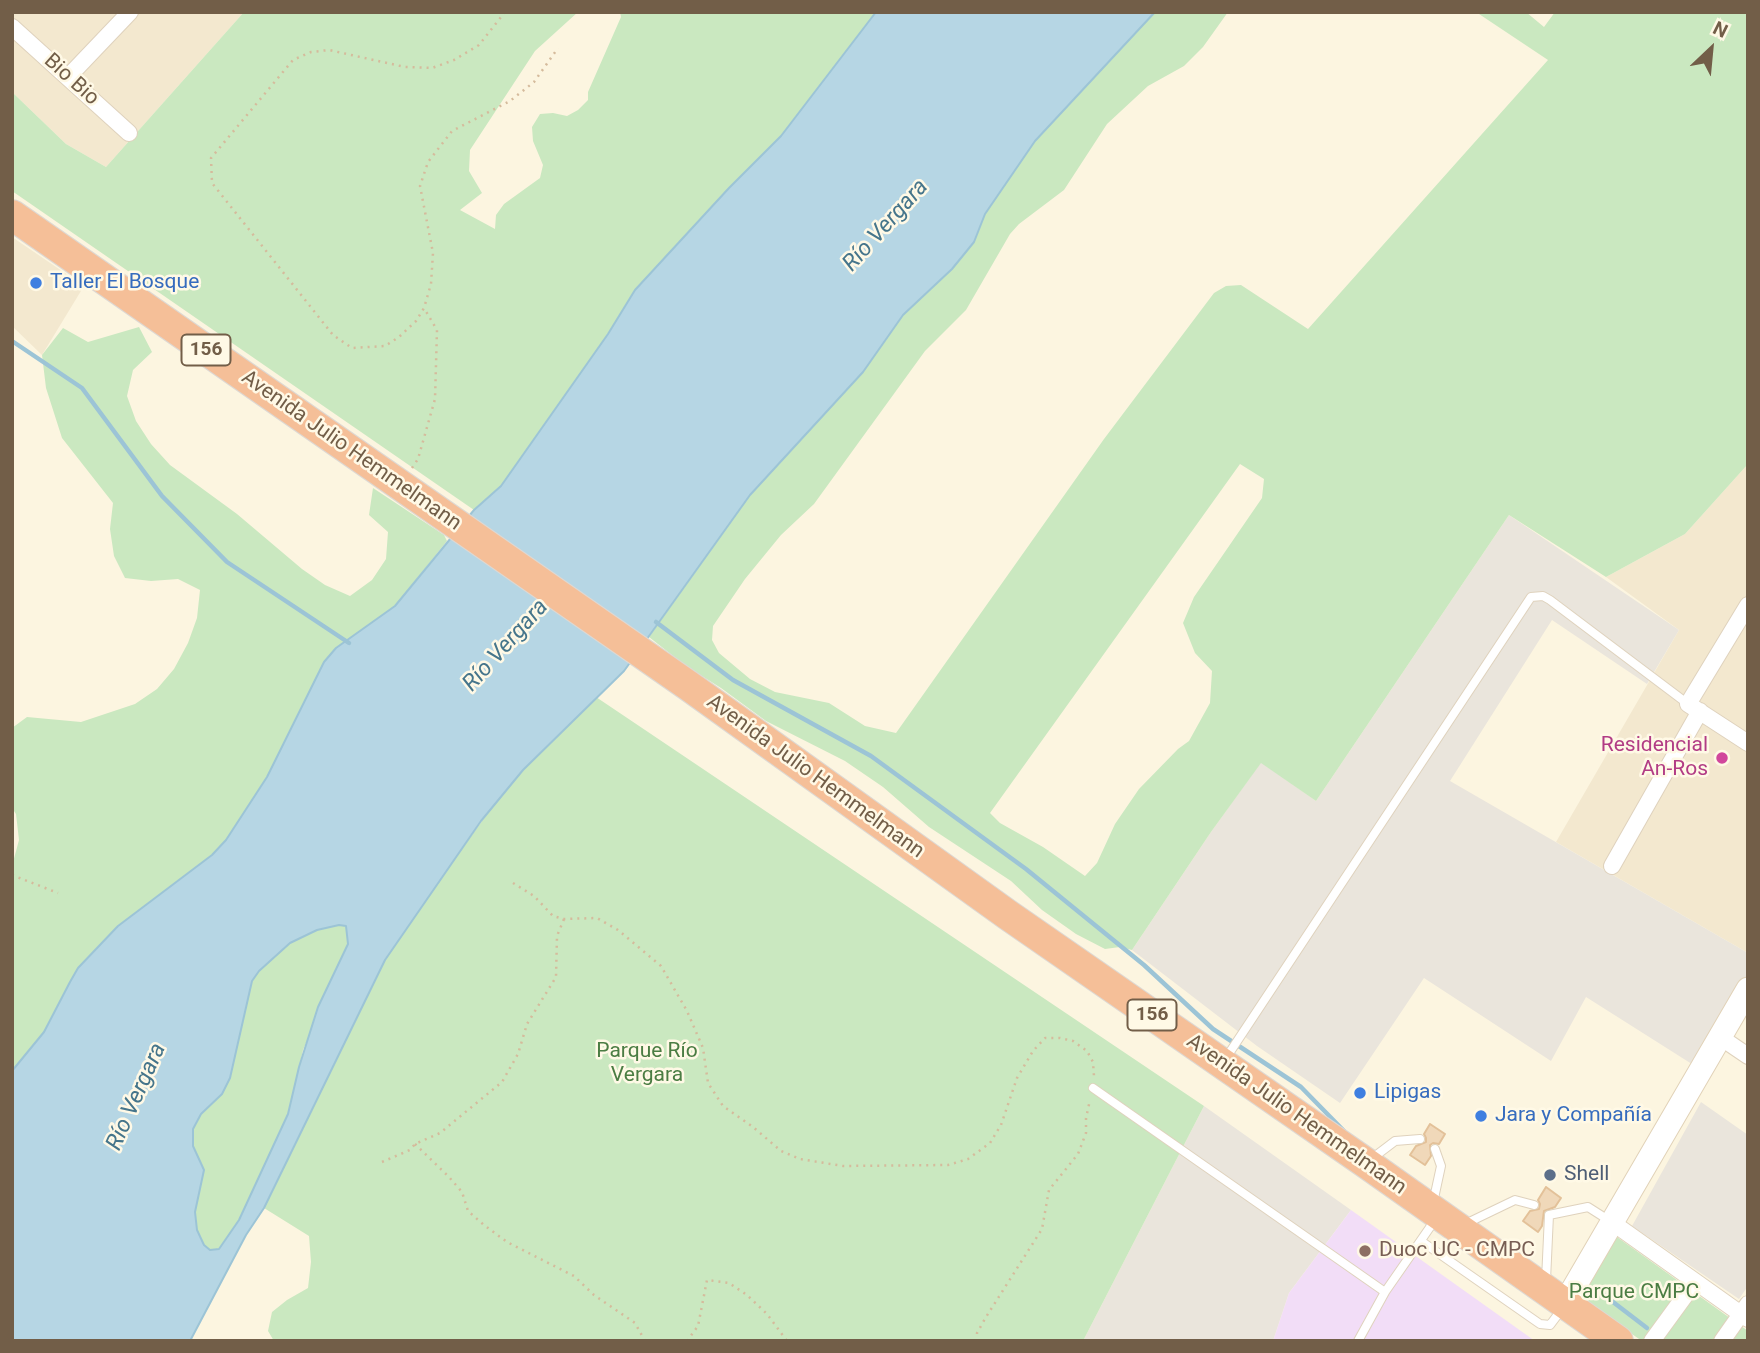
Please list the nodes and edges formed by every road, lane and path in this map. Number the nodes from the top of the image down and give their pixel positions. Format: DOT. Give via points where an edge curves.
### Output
graph roads {
  1 [pos="130,12"];
  2 [pos="505,12"];
  3 [pos="12,27"];
  4 [pos="558,48"];
  5 [pos="68,77"];
  6 [pos="129,132"];
  7 [pos="12,215"];
  8 [pos="424,307"];
  9 [pos="401,486"];
  10 [pos="1748,605"];
  11 [pos="1694,708"];
  12 [pos="1748,743"];
  13 [pos="1612,866"];
  14 [pos="12,875"];
  15 [pos="513,883"];
  16 [pos="58,893"];
  17 [pos="564,919"];
  18 [pos="1748,989"];
  19 [pos="1720,1037"];
  20 [pos="1748,1056"];
  21 [pos="1222,1064"];
  22 [pos="1093,1088"];
  23 [pos="1420,1139"];
  24 [pos="415,1144"];
  25 [pos="1435,1149"];
  26 [pos="382,1162"];
  27 [pos="1366,1163"];
  28 [pos="1534,1205"];
  29 [pos="1442,1217"];
  30 [pos="1613,1223"];
  31 [pos="1420,1241"];
  32 [pos="1695,1282"];
  33 [pos="1385,1292"];
  34 [pos="1555,1296"];
  35 [pos="1745,1313"];
  36 [pos="645,1341"];
  37 [pos="687,1341"];
  38 [pos="787,1341"];
  39 [pos="976,1341"];
  40 [pos="1358,1341"];
  41 [pos="1618,1341"];
  42 [pos="1652,1341"];
  43 [pos="1722,1341"];
  1 -- 5 [label="street"];
  2 -- 8 [label="path" via="478,45 432,68 405,67 328,50 293,60 211,158 212,183 333,335 352,348 385,346 416,321"];
  3 -- 5 [label="street, Bio Bio"];
  4 -- 8 [label="path" via="534,82 510,101 452,131 428,162 420,186 433,253"];
  5 -- 6 [label="street, Bio Bio"];
  7 -- 9 [label="highway, Avenida Julio Hemmelmann / 156"];
  8 -- 9 [label="path" via="437,330 435,399 418,460"];
  9 -- 21 [label="highway, Avenida Julio Hemmelmann / 156"];
  10 -- 11 [label="street"];
  11 -- 12 [label="street"];
  11 -- 13 [label="street"];
  11 -- 21 [label="lane" via="1550,600 1531,597"];
  14 -- 16 [label="path"];
  15 -- 17 [label="path" via="553,916"];
  17 -- 22 [label="path" via="597,918 661,966 687,1011 702,1048 708,1083 723,1107 781,1151 800,1159 843,1166 948,1165 968,1159 990,1143 1017,1078 1045,1038 1073,1041 1087,1051 1093,1062"];
  17 -- 24 [label="path" via="557,936 556,977 527,1024 518,1054 502,1082 440,1133"];
  18 -- 19 [label="main road"];
  19 -- 20 [label="street"];
  19 -- 30 [label="main road"];
  21 -- 27 [label="highway, Avenida Julio Hemmelmann / 156"];
  22 -- 33 [label="lane"];
  22 -- 39 [label="path" via="1086,1133 1077,1154 1049,1190 1042,1229 986,1317"];
  23 -- 27 [label="lane" via="1395,1141"];
  24 -- 26 [label="path"];
  24 -- 36 [label="path" via="449,1177 468,1210 484,1225 574,1276 635,1323"];
  25 -- 29 [label="lane" via="1441,1166"];
  27 -- 29 [label="highway, Avenida Julio Hemmelmann / 156"];
  28 -- 29 [label="lane" via="1515,1200"];
  29 -- 31 [label="lane"];
  29 -- 34 [label="highway, Avenida Julio Hemmelmann / 156"];
  30 -- 32 [label="street"];
  30 -- 34 [label="main road"];
  30 -- 34 [label="lane" via="1588,1207 1549,1215"];
  31 -- 33 [label="lane"];
  31 -- 34 [label="lane" via="1540,1324 1550,1325"];
  32 -- 35 [label="street"];
  32 -- 42 [label="street"];
  33 -- 40 [label="lane"];
  34 -- 41 [label="highway, Avenida Julio Hemmelmann / 156"];
  35 -- 43 [label="street"];
  37 -- 38 [label="path" via="698,1326 707,1280 729,1283 747,1295"];
}
